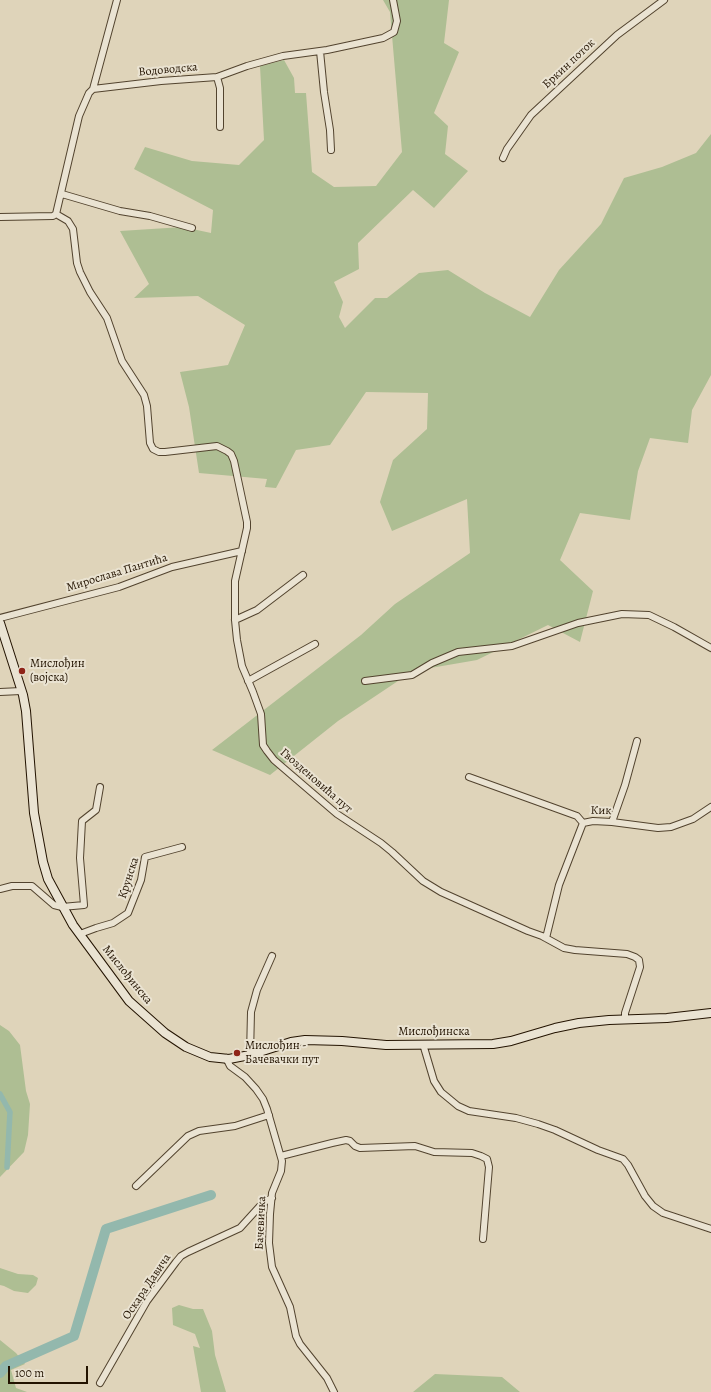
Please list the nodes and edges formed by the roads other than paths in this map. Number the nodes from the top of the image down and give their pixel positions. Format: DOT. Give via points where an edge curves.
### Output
graph roads {
  1 [pos="117,0"];
  2 [pos="393,0"];
  3 [pos="664,0"];
  4 [pos="320,50"];
  5 [pos="218,77"];
  6 [pos="93,89"];
  7 [pos="220,127"];
  8 [pos="331,150"];
  9 [pos="503,158"];
  10 [pos="62,194"];
  11 [pos="56,214"];
  12 [pos="0,216"];
  13 [pos="192,228"];
  14 [pos="242,551"];
  15 [pos="303,575"];
  16 [pos="0,618"];
  17 [pos="235,620"];
  18 [pos="0,623"];
  19 [pos="315,644"];
  20 [pos="711,648"];
  21 [pos="365,681"];
  22 [pos="248,682"];
  23 [pos="21,691"];
  24 [pos="0,692"];
  25 [pos="637,741"];
  26 [pos="469,777"];
  27 [pos="100,787"];
  28 [pos="711,807"];
  29 [pos="612,822"];
  30 [pos="583,823"];
  31 [pos="182,847"];
  32 [pos="0,889"];
  33 [pos="62,907"];
  34 [pos="80,934"];
  35 [pos="546,938"];
  36 [pos="272,956"];
  37 [pos="711,1013"];
  38 [pos="625,1020"];
  39 [pos="423,1044"];
  40 [pos="250,1055"];
  41 [pos="226,1058"];
  42 [pos="269,1115"];
  43 [pos="281,1156"];
  44 [pos="136,1186"];
  45 [pos="272,1198"];
  46 [pos="711,1229"];
  47 [pos="484,1240"];
  48 [pos="100,1383"];
  49 [pos="334,1392"];
  1 -- 6 [label="street"];
  2 -- 4 [label="street, Водоводска" via="397,21 394,32 383,38"];
  3 -- 9 [label="street, Бркин поток" via="617,35 531,115"];
  4 -- 5 [label="street, Водоводска" via="283,56"];
  4 -- 8 [label="street"];
  5 -- 6 [label="street, Водоводска"];
  5 -- 7 [label="street"];
  6 -- 10 [label="street" via="89,92 80,116"];
  10 -- 11 [label="street"];
  10 -- 13 [label="street" via="120,212 150,216"];
  11 -- 12 [label="street"];
  11 -- 14 [label="street, Гвозденовића пут" via="68,221 73,229 80,272 107,318 122,362 144,395 150,443 154,449 165,452 217,446 231,454 247,522 247,534"];
  14 -- 16 [label="street, Мирослава Пантића" via="172,567 120,587"];
  14 -- 17 [label="street, Гвозденовића пут" via="235,581"];
  15 -- 17 [label="street" via="257,610"];
  17 -- 22 [label="street, Гвозденовића пут" via="242,666"];
  18 -- 23 [label="main road, Мислођинска"];
  19 -- 22 [label="street"];
  20 -- 21 [label="street" via="648,615 622,614 578,623 512,646 458,652 432,663 412,676"];
  22 -- 35 [label="street, Гвозденовића пут" via="261,714 263,745 290,775 337,814 392,852 432,887"];
  23 -- 24 [label="street"];
  23 -- 33 [label="main road, Мислођинска" via="26,711 37,830 46,874"];
  25 -- 29 [label="street"];
  26 -- 30 [label="street" via="577,816"];
  27 -- 33 [label="street" via="96,810 82,821 80,858 84,905"];
  28 -- 29 [label="street, Кик" via="693,819 664,828"];
  29 -- 30 [label="street, Кик"];
  30 -- 35 [label="street, Кик" via="556,893"];
  31 -- 34 [label="street, Крунска" via="145,857 141,880 128,913 113,923"];
  32 -- 33 [label="street" via="32,886 54,905"];
  33 -- 34 [label="main road, Мислођинска"];
  34 -- 41 [label="main road, Мислођинска" via="129,1001 164,1033 199,1054"];
  35 -- 38 [label="street, Гвозденовића пут" via="564,948 627,954 638,958 640,967"];
  36 -- 40 [label="street" via="257,990 251,1012"];
  37 -- 38 [label="main road, Мислођинска"];
  38 -- 39 [label="main road, Мислођинска" via="579,1023 500,1044"];
  39 -- 40 [label="main road, Мислођинска" via="386,1045 310,1040 292,1042"];
  39 -- 46 [label="street" via="434,1081 441,1092 458,1106 469,1111 538,1124 623,1159 653,1206 663,1213"];
  40 -- 41 [label="main road, Мислођинска"];
  41 -- 42 [label="street, Бачевичка" via="228,1064 245,1077 260,1094"];
  42 -- 43 [label="street, Бачевичка"];
  42 -- 44 [label="street" via="235,1126 199,1131 188,1136"];
  43 -- 45 [label="street, Бачевичка" via="282,1166"];
  43 -- 47 [label="street" via="346,1140 360,1148 415,1146 434,1152 481,1156 488,1159 490,1167"];
  45 -- 48 [label="street, Оскара Давича" via="260,1206 240,1228 181,1256 147,1301"];
  45 -- 49 [label="street, Бачевичка" via="269,1229 272,1267 290,1307 296,1336 327,1378"];
}
